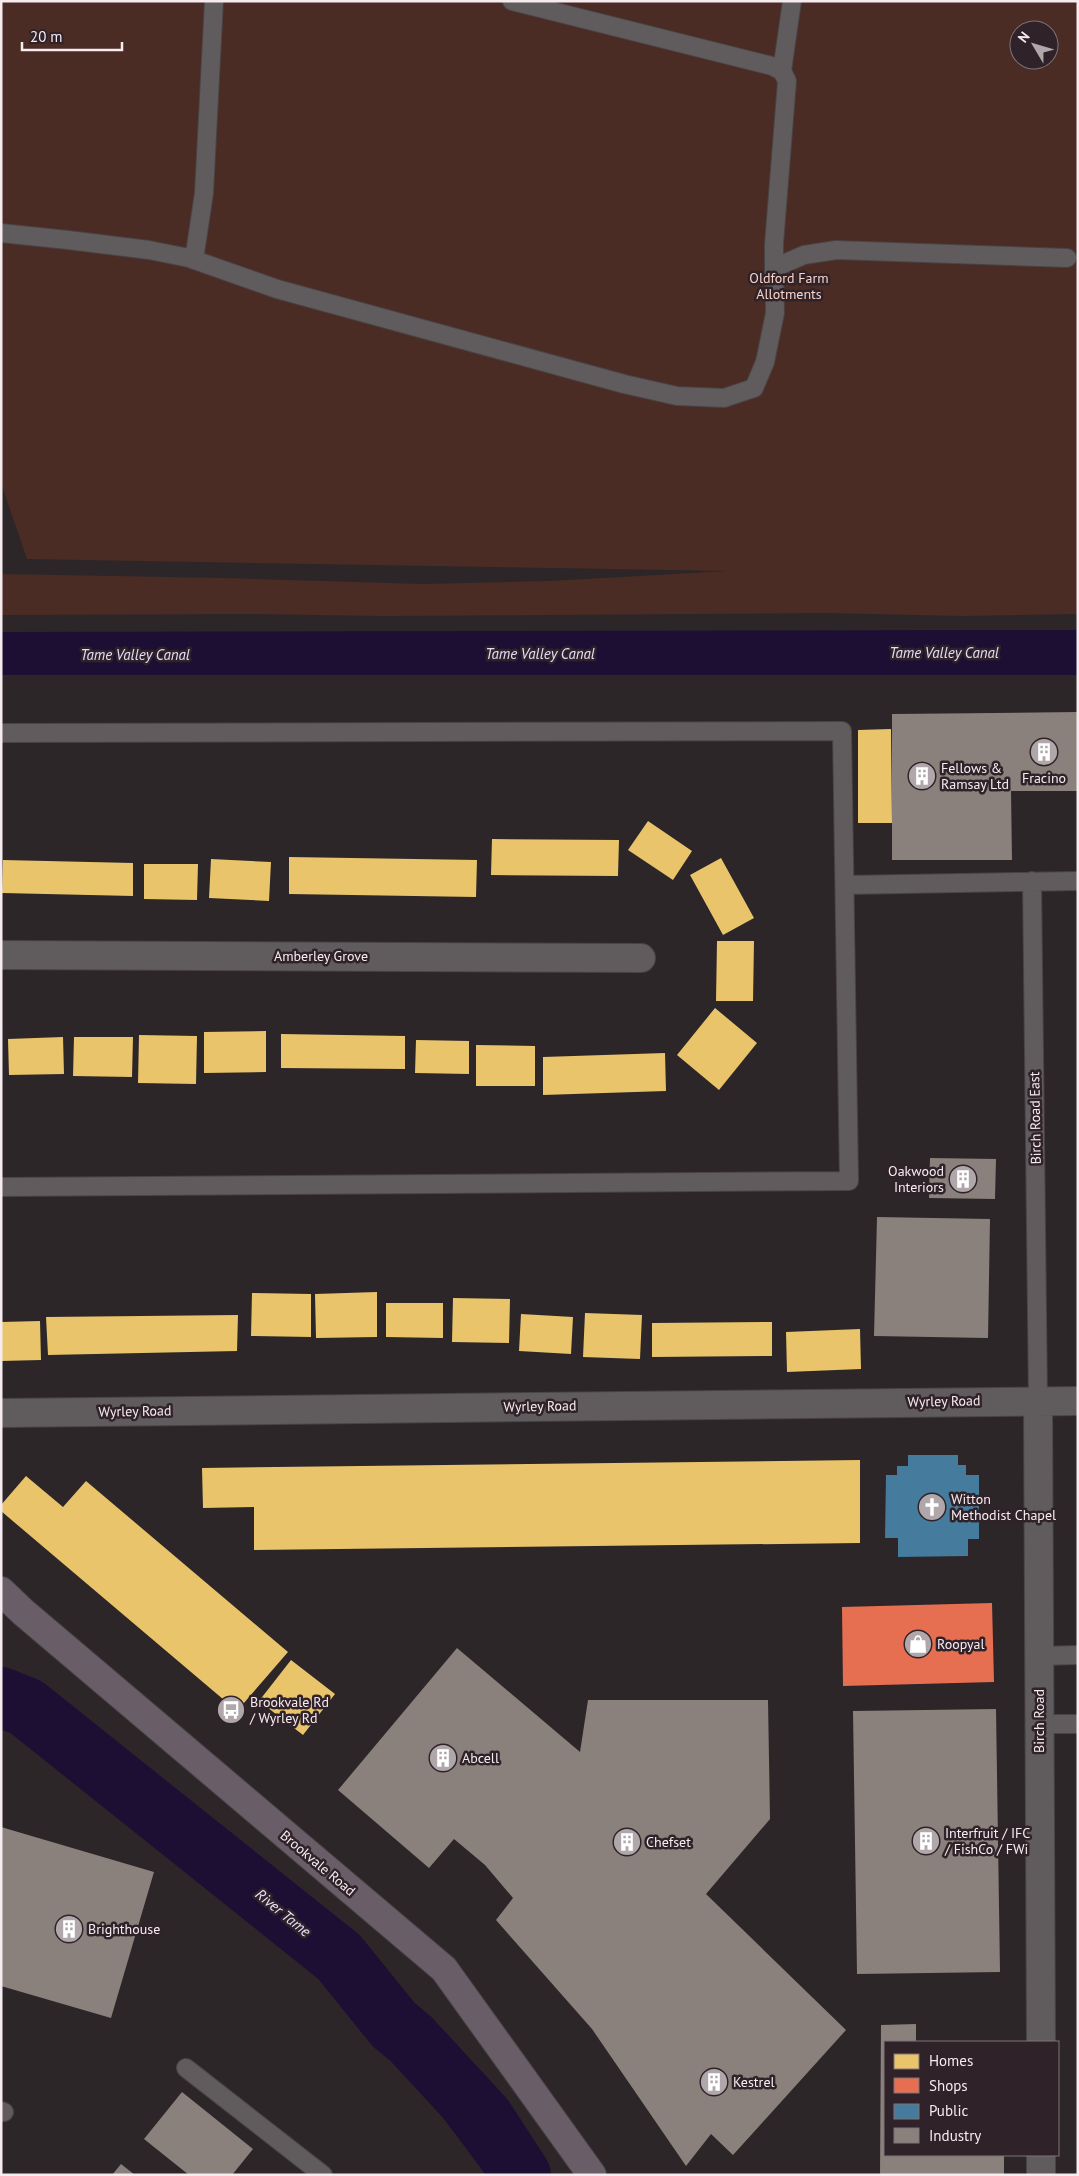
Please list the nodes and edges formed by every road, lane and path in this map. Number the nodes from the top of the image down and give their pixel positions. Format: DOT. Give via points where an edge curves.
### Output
graph roads {
  1 [pos="214,1"];
  2 [pos="512,1"];
  3 [pos="792,1"];
  4 [pos="782,71"];
  5 [pos="1,234"];
  6 [pos="1067,258"];
  7 [pos="194,260"];
  8 [pos="774,268"];
  9 [pos="1,733"];
  10 [pos="1032,880"];
  11 [pos="1078,881"];
  12 [pos="845,885"];
  13 [pos="1,955"];
  14 [pos="641,958"];
  15 [pos="1,1187"];
  16 [pos="1038,1400"];
  17 [pos="1078,1401"];
  18 [pos="1,1413"];
  19 [pos="1,1591"];
  20 [pos="1078,1655"];
  21 [pos="1039,1656"];
  22 [pos="1039,1724"];
  23 [pos="1078,1724"];
  24 [pos="1041,2041"];
  25 [pos="186,2068"];
  26 [pos="1041,2156"];
  27 [pos="323,2175"];
  28 [pos="592,2175"];
  29 [pos="1041,2175"];
  1 -- 7 [label="lane" via="204,193"];
  2 -- 4 [label="lane"];
  3 -- 4 [label="lane"];
  4 -- 8 [label="lane" via="787,81"];
  5 -- 7 [label="lane" via="149,250"];
  6 -- 8 [label="lane" via="836,250 804,255"];
  7 -- 8 [label="lane" via="277,289 624,384 677,396 724,398 754,388 765,362 775,313"];
  9 -- 12 [label="lane" via="842,731"];
  10 -- 11 [label="lane"];
  10 -- 12 [label="lane"];
  10 -- 16 [label="lane, Birch Road East"];
  12 -- 15 [label="lane" via="849,1181"];
  13 -- 14 [label="street, Amberley Grove"];
  16 -- 17 [label="street, Wyrley Road"];
  16 -- 18 [label="street, Wyrley Road"];
  16 -- 21 [label="street, Birch Road"];
  19 -- 28 [label="main road, Brookvale Road" via="444,1969"];
  20 -- 21 [label="lane"];
  21 -- 22 [label="street, Birch Road"];
  22 -- 23 [label="lane"];
  22 -- 24 [label="street, Birch Road"];
  25 -- 27 [label="lane"];
  26 -- 29 [label="street"];
}
